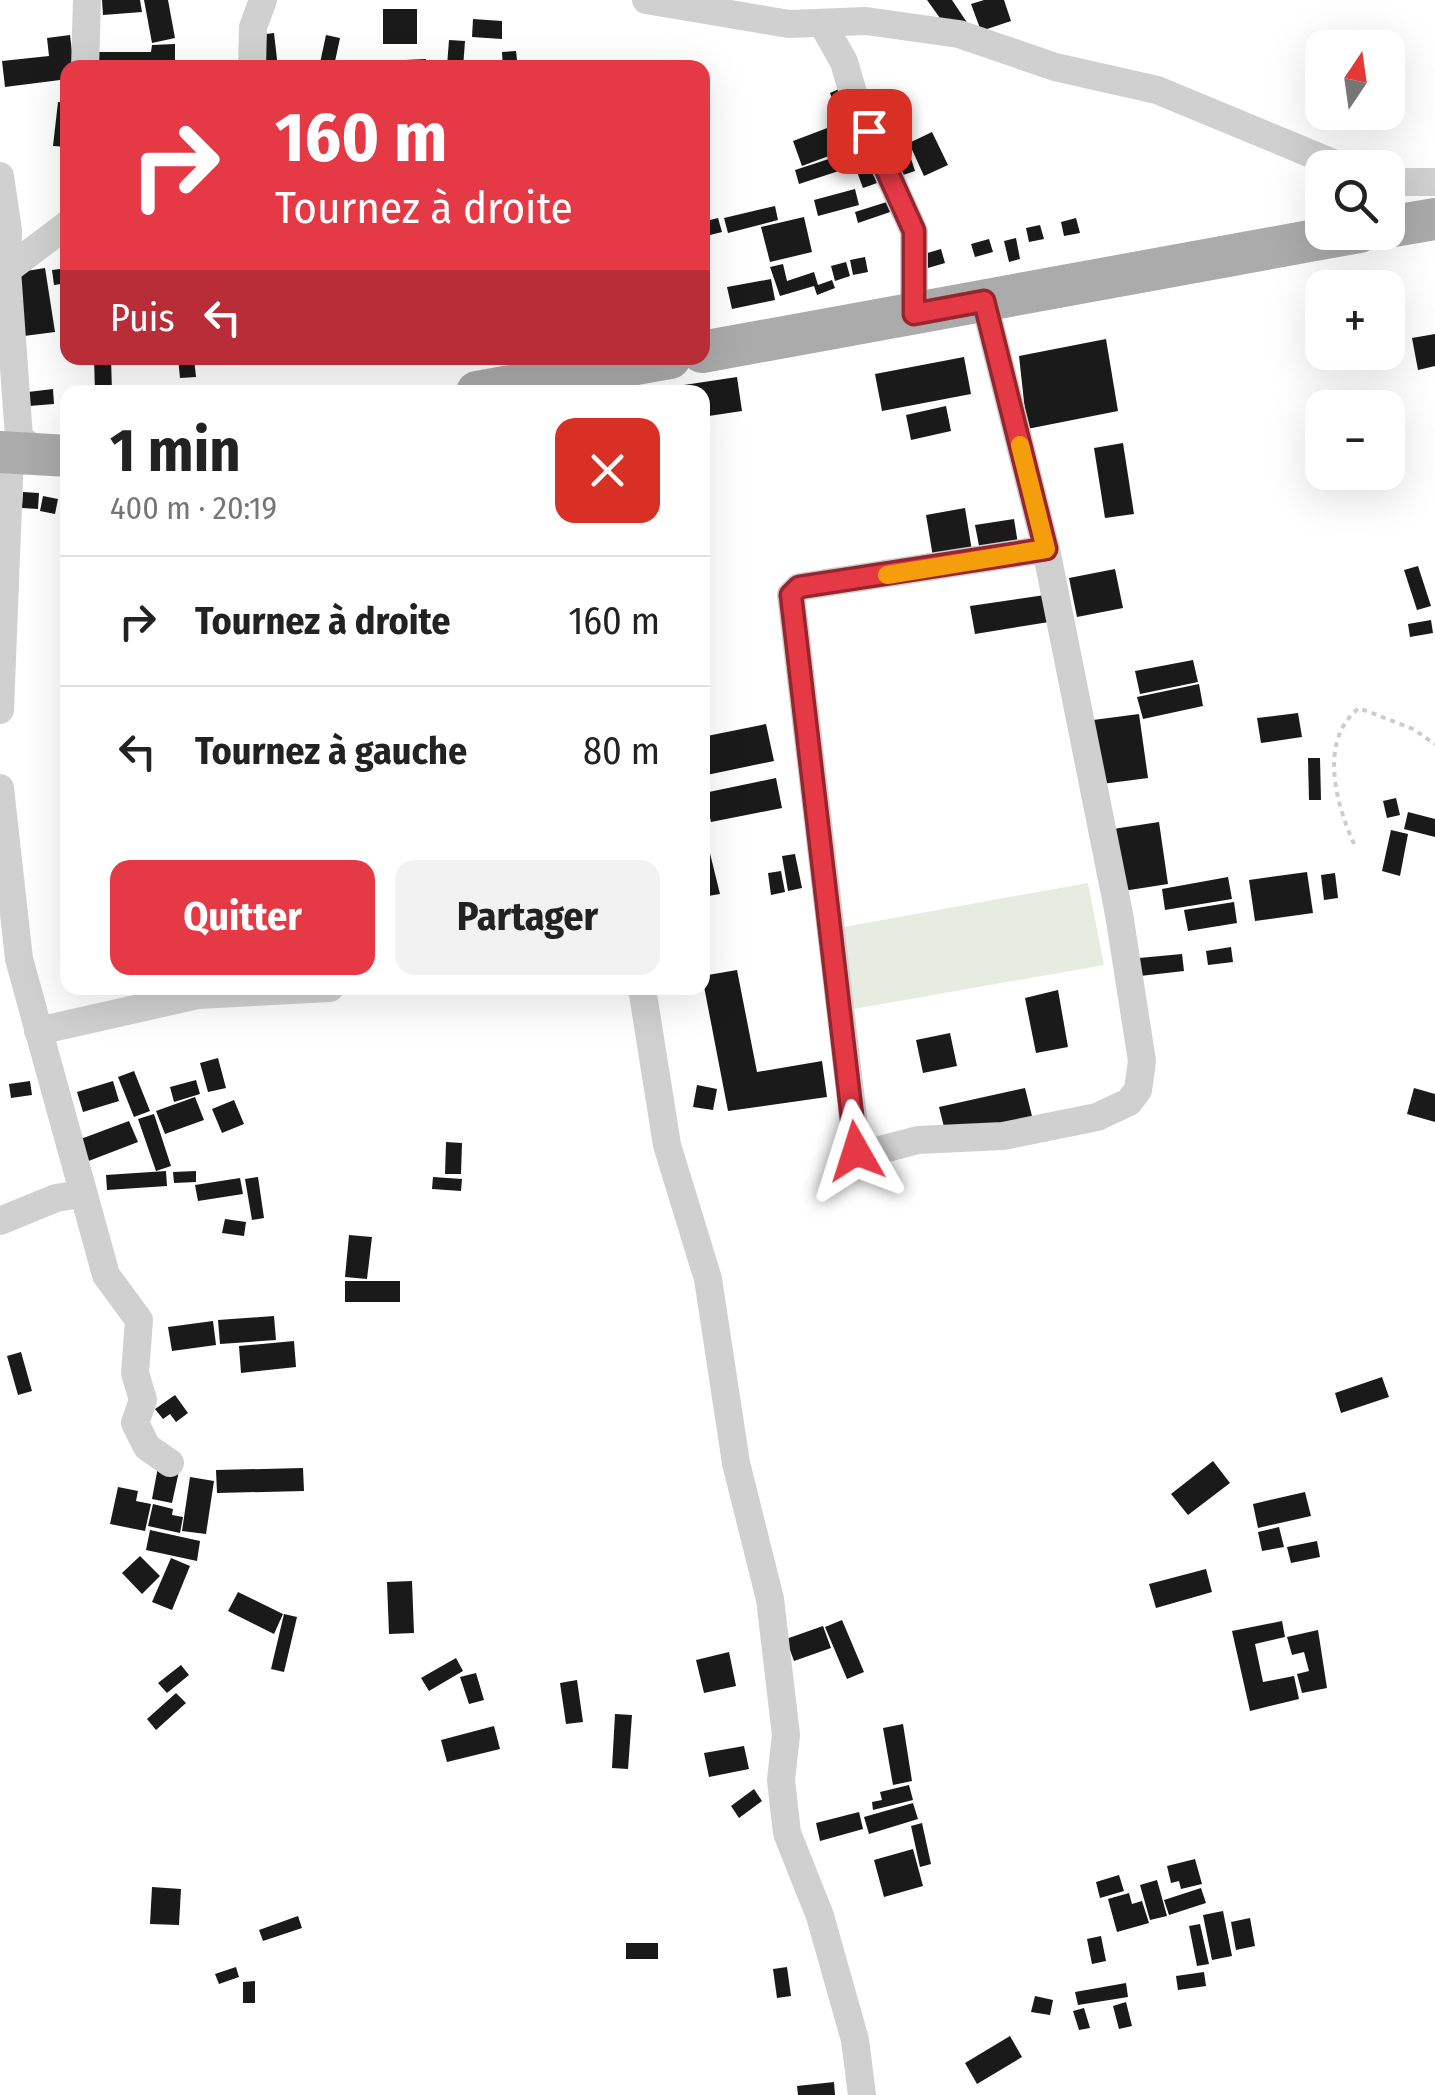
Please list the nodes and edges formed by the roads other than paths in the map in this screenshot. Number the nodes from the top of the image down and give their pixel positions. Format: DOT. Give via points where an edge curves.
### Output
graph roads {
  1 [pos="88,0"];
  2 [pos="264,0"];
  3 [pos="646,0"];
  4 [pos="822,22"];
  5 [pos="86,60"];
  6 [pos="252,60"];
  7 [pos="1305,151"];
  8 [pos="0,176"];
  9 [pos="1405,182"];
  10 [pos="1435,182"];
  11 [pos="1435,219"];
  12 [pos="1405,224"];
  13 [pos="60,230"];
  14 [pos="1305,242"];
  15 [pos="7,270"];
  16 [pos="984,301"];
  17 [pos="914,314"];
  18 [pos="710,351"];
  19 [pos="638,365"];
  20 [pos="547,385"];
  21 [pos="24,452"];
  22 [pos="1046,549"];
  23 [pos="0,710"];
  24 [pos="0,788"];
  25 [pos="214,995"];
  26 [pos="643,995"];
  27 [pos="38,1031"];
  28 [pos="81,1194"];
  29 [pos="0,1221"];
  30 [pos="170,1463"];
  31 [pos="862,2095"];
  1 -- 5 [label="street"];
  2 -- 6 [label="street" via="253,27"];
  3 -- 4 [label="street" via="789,24"];
  4 -- 7 [label="street" via="866,21 976,39 1072,72 1157,90"];
  4 -- 17 [label="street" via="914,231"];
  8 -- 15 [label="street"];
  9 -- 10 [label="street"];
  11 -- 12 [label="main road"];
  13 -- 15 [label="street"];
  14 -- 16 [label="main road"];
  15 -- 21 [label="street"];
  16 -- 17 [label="main road"];
  16 -- 22 [label="street"];
  17 -- 18 [label="main road"];
  19 -- 20 [label="main road"];
  21 -- 23 [label="street"];
  22 -- 22 [label="street" via="1133,991 1142,1061 1138,1090 1130,1102 1097,1117 1002,1136 918,1140 861,1156 791,595 799,587"];
  24 -- 27 [label="street" via="19,959"];
  25 -- 27 [label="street"];
  26 -- 31 [label="street" via="667,1145 708,1278 736,1463 770,1600 786,1735 781,1780 787,1833 820,1916"];
  27 -- 28 [label="street"];
  28 -- 29 [label="street"];
  28 -- 30 [label="street" via="106,1275 140,1320 135,1374 143,1400 135,1423 147,1448"];
}
